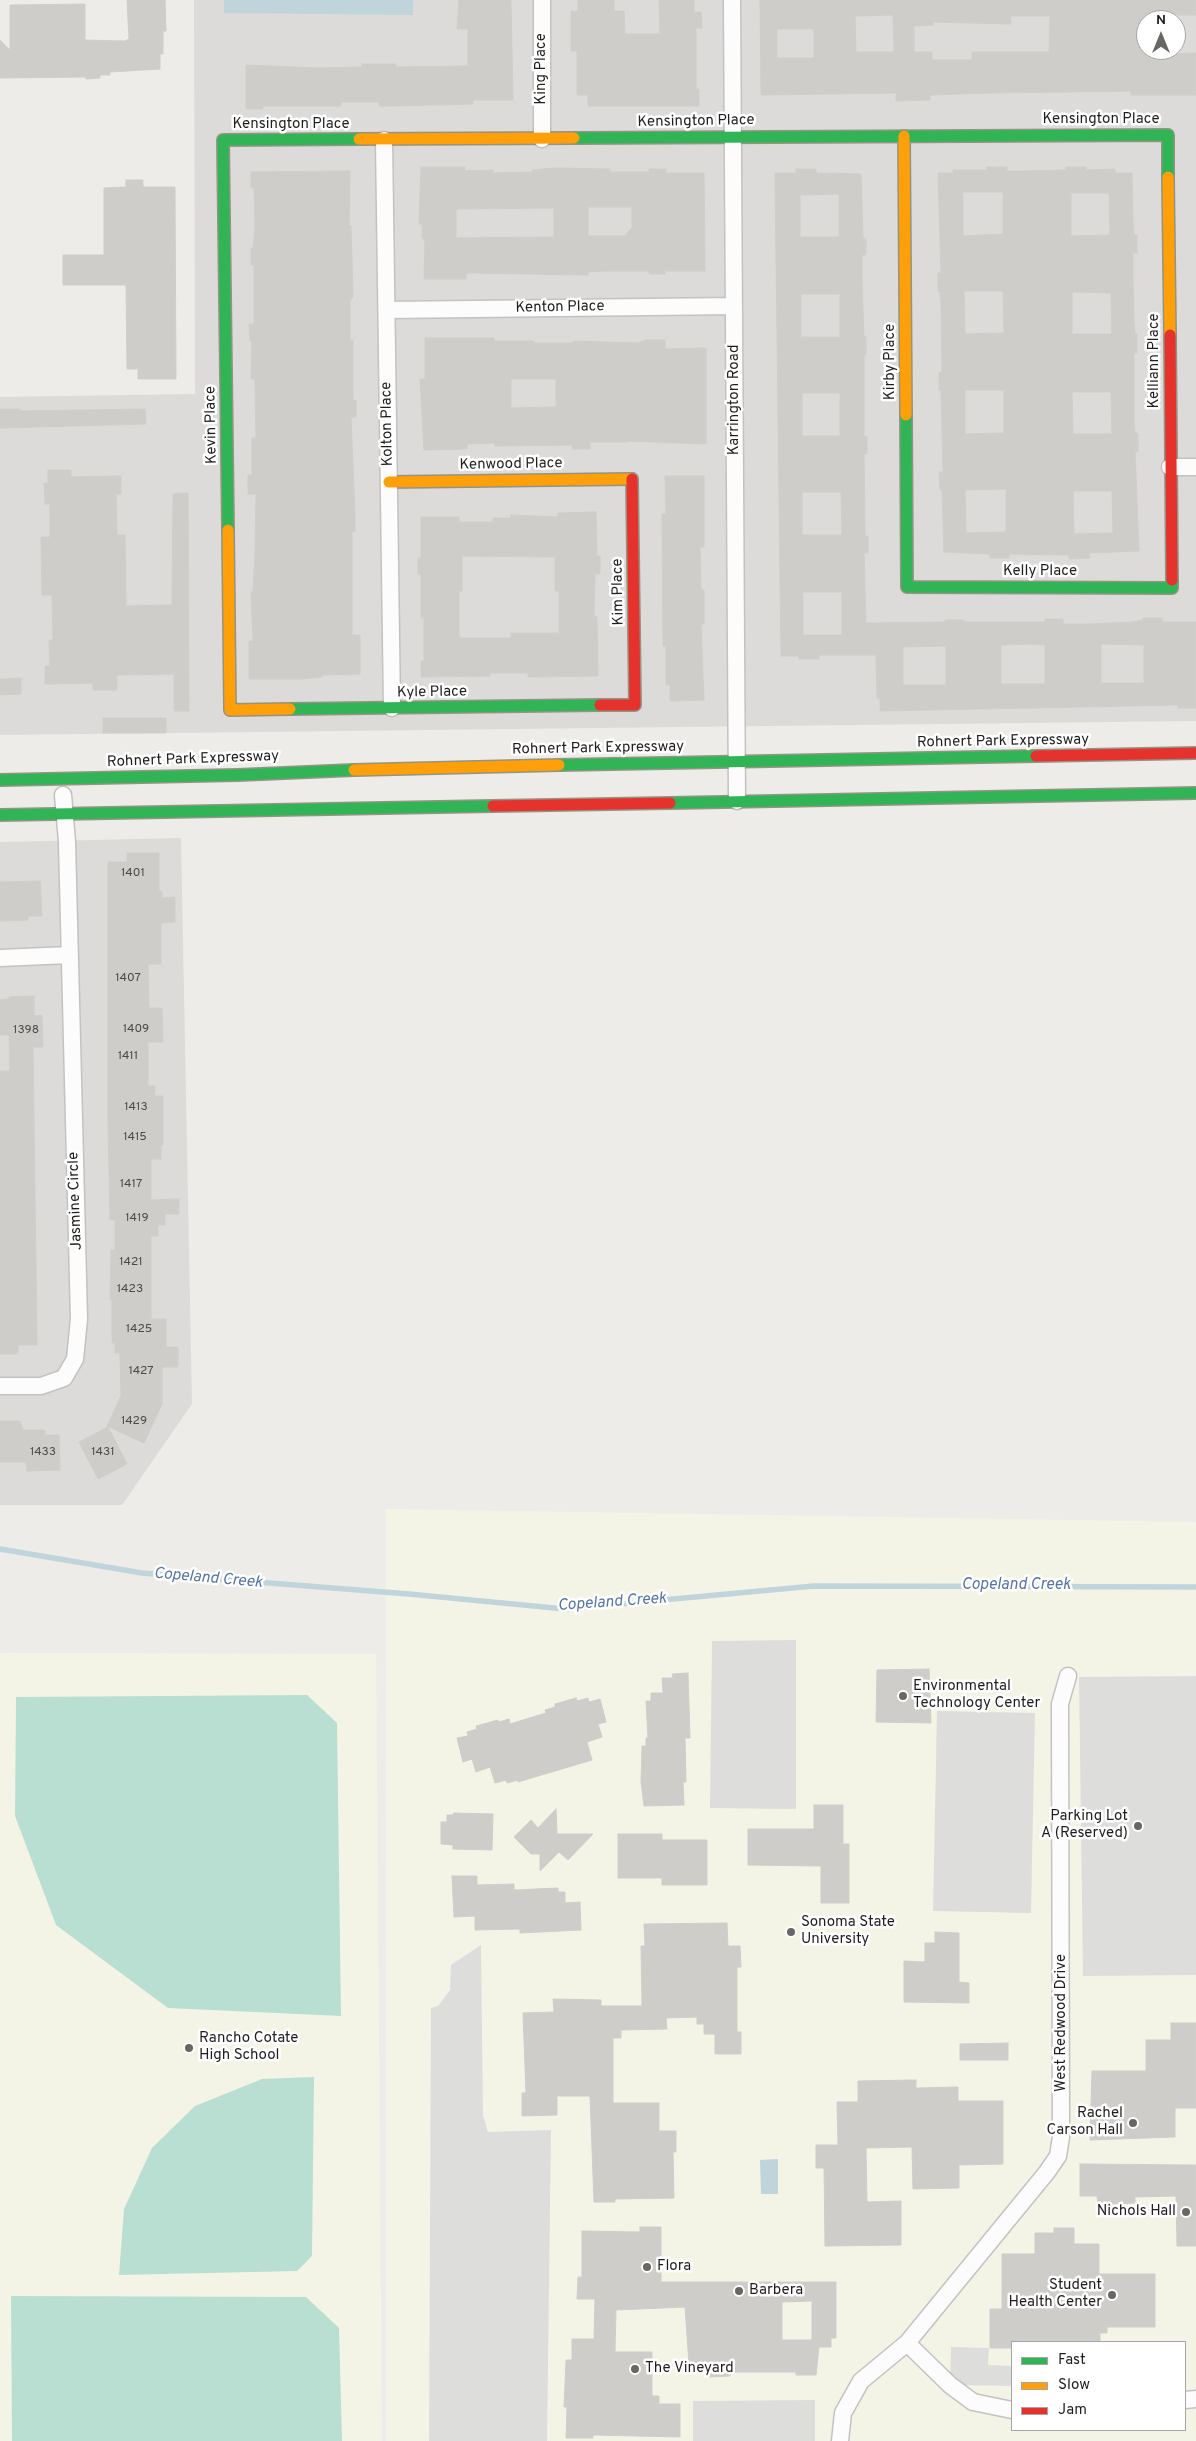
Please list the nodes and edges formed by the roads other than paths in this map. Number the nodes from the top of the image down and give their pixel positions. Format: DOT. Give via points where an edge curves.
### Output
graph roads {
  1 [pos="542,0"];
  2 [pos="732,0"];
  3 [pos="1168,135"];
  4 [pos="733,136"];
  5 [pos="904,136"];
  6 [pos="542,139"];
  7 [pos="223,140"];
  8 [pos="384,140"];
  9 [pos="734,306"];
  10 [pos="387,310"];
  11 [pos="1170,467"];
  12 [pos="1196,467"];
  13 [pos="633,479"];
  14 [pos="389,482"];
  15 [pos="908,587"];
  16 [pos="1172,588"];
  17 [pos="635,706"];
  18 [pos="392,708"];
  19 [pos="230,710"];
  20 [pos="1196,753"];
  21 [pos="737,761"];
  22 [pos="0,780"];
  23 [pos="1196,793"];
  24 [pos="64,795"];
  25 [pos="737,801"];
  26 [pos="65,813"];
  27 [pos="0,815"];
  28 [pos="69,955"];
  29 [pos="0,958"];
  30 [pos="0,1386"];
  31 [pos="1068,1676"];
  32 [pos="907,2343"];
  33 [pos="1011,2410"];
  34 [pos="840,2441"];
  1 -- 6 [label="street, King Place"];
  2 -- 4 [label="street, Karrington Road"];
  3 -- 5 [label="street, Kensington Place"];
  3 -- 11 [label="street, Kelliann Place"];
  4 -- 5 [label="street, Kensington Place"];
  4 -- 6 [label="street, Kensington Place"];
  4 -- 9 [label="street, Karrington Road"];
  5 -- 15 [label="street, Kirby Place"];
  6 -- 8 [label="street, Kensington Place"];
  7 -- 8 [label="street, Kensington Place"];
  7 -- 19 [label="street, Kevin Place"];
  8 -- 10 [label="street, Kolton Place"];
  9 -- 10 [label="street, Kenton Place"];
  9 -- 21 [label="street, Karrington Road"];
  10 -- 14 [label="street, Kolton Place"];
  11 -- 12 [label="street"];
  11 -- 16 [label="street, Kelliann Place"];
  13 -- 14 [label="street, Kenwood Place"];
  13 -- 17 [label="street, Kim Place"];
  14 -- 18 [label="street, Kolton Place"];
  15 -- 16 [label="street, Kelly Place"];
  17 -- 18 [label="street, Kyle Place"];
  18 -- 19 [label="street, Kyle Place"];
  20 -- 21 [label="street, Rohnert Park Expressway"];
  21 -- 22 [label="street, Rohnert Park Expressway"];
  21 -- 25 [label="street, Karrington Road"];
  23 -- 25 [label="street"];
  24 -- 26 [label="street, Jasmine Circle"];
  25 -- 26 [label="street"];
  26 -- 27 [label="street"];
  26 -- 28 [label="street, Jasmine Circle"];
  28 -- 29 [label="street"];
  28 -- 30 [label="street, Jasmine Circle" via="79,1319 75,1359 64,1378 41,1386"];
  31 -- 32 [label="street, West Redwood Drive" via="1060,1704 1061,2137 1058,2156"];
  32 -- 33 [label="street" via="950,2385 973,2402"];
  32 -- 34 [label="street, West Redwood Drive" via="861,2381 843,2413"];
}
